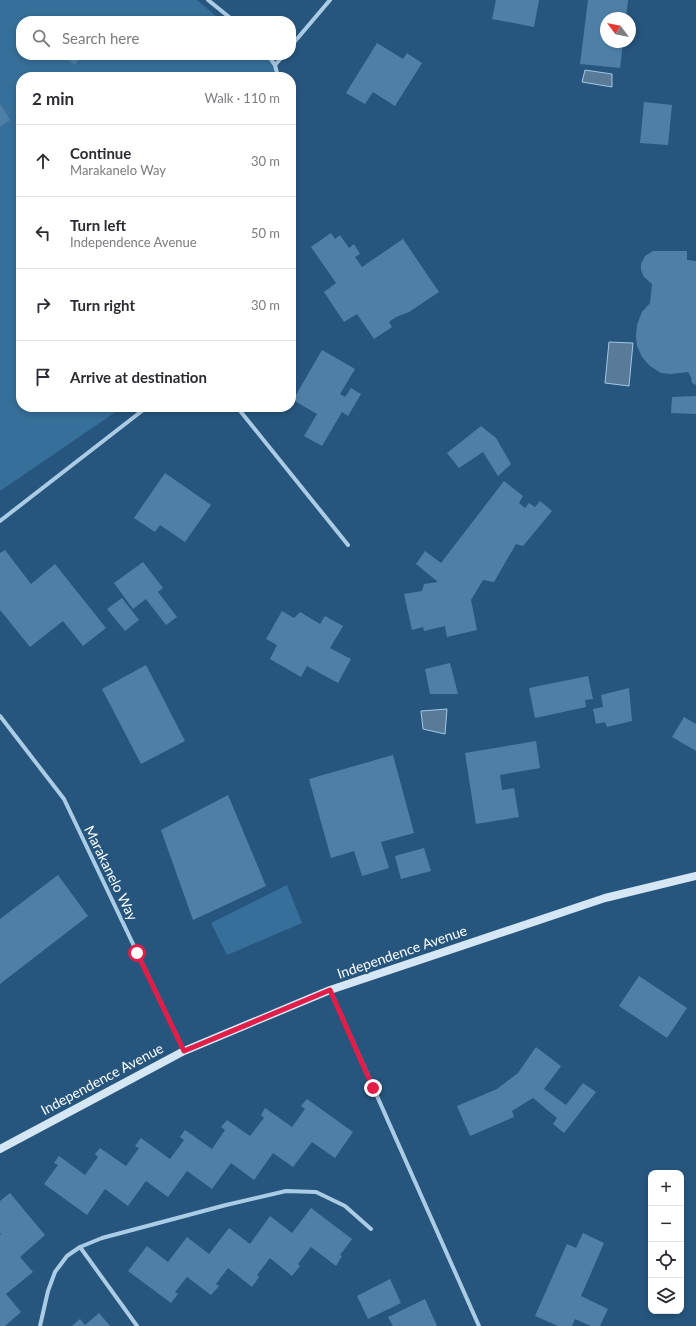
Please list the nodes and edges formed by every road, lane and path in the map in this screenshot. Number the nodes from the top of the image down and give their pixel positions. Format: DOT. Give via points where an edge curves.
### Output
graph roads {
  1 [pos="208,0"];
  2 [pos="330,0"];
  3 [pos="228,16"];
  4 [pos="296,40"];
  5 [pos="272,60"];
  6 [pos="280,60"];
  7 [pos="275,65"];
  8 [pos="277,72"];
  9 [pos="141,412"];
  10 [pos="241,412"];
  11 [pos="0,521"];
  12 [pos="348,545"];
  13 [pos="0,716"];
  14 [pos="696,876"];
  15 [pos="330,990"];
  16 [pos="184,1051"];
  17 [pos="0,1149"];
  18 [pos="371,1228"];
  19 [pos="80,1247"];
  20 [pos="40,1326"];
  21 [pos="137,1326"];
  22 [pos="478,1326"];
  1 -- 3 [label="street"];
  2 -- 4 [label="street"];
  5 -- 7 [label="street"];
  6 -- 7 [label="street"];
  7 -- 8 [label="street"];
  9 -- 11 [label="street"];
  10 -- 12 [label="street"];
  13 -- 16 [label="street, Marakanelo Way" via="64,799"];
  14 -- 15 [label="street, Independence Avenue" via="605,898"];
  15 -- 16 [label="street, Independence Avenue"];
  15 -- 22 [label="street"];
  16 -- 17 [label="street, Independence Avenue"];
  18 -- 19 [label="street" via="345,1206 316,1192 286,1191 102,1238"];
  19 -- 20 [label="street" via="66,1256 54,1272"];
  19 -- 21 [label="street"];
}
